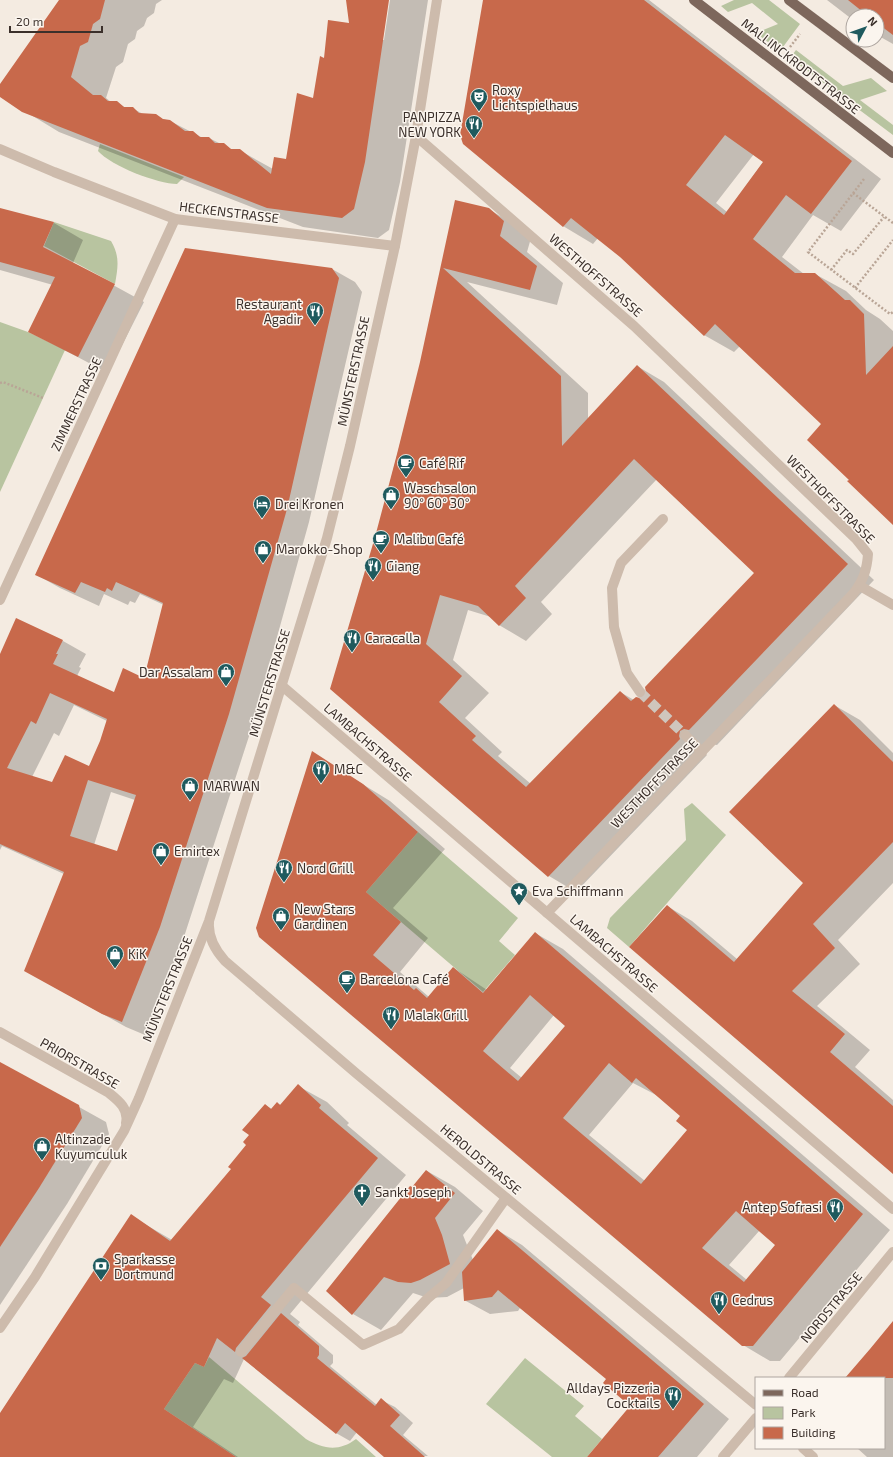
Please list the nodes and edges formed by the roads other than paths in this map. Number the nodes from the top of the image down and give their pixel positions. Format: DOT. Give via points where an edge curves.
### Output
graph roads {
  1 [pos="437,0"];
  2 [pos="694,0"];
  3 [pos="789,0"];
  4 [pos="893,78"];
  5 [pos="416,136"];
  6 [pos="0,149"];
  7 [pos="893,153"];
  8 [pos="175,219"];
  9 [pos="395,246"];
  10 [pos="663,519"];
  11 [pos="860,586"];
  12 [pos="0,600"];
  13 [pos="893,605"];
  14 [pos="282,685"];
  15 [pos="640,692"];
  16 [pos="685,735"];
  17 [pos="702,752"];
  18 [pos="548,913"];
  19 [pos="209,921"];
  20 [pos="0,1032"];
  21 [pos="124,1131"];
  22 [pos="506,1198"];
  23 [pos="893,1209"];
  24 [pos="893,1252"];
  25 [pos="0,1328"];
  26 [pos="241,1352"];
  27 [pos="790,1377"];
  28 [pos="755,1404"];
  29 [pos="755,1419"];
  30 [pos="804,1449"];
  31 [pos="723,1457"];
  32 [pos="813,1457"];
  1 -- 5 [label="street, MÜNSTERSTRASSE"];
  2 -- 7 [label="main road, MALLINCKRODTSTRASSE"];
  3 -- 4 [label="main road"];
  5 -- 9 [label="street, MÜNSTERSTRASSE"];
  5 -- 11 [label="street, WESTHOFFSTRASSE" via="634,326 856,539 868,554 867,571"];
  6 -- 8 [label="street, HECKENSTRASSE"];
  8 -- 9 [label="street, HECKENSTRASSE"];
  8 -- 12 [label="street, ZIMMERSTRASSE"];
  9 -- 14 [label="street, MÜNSTERSTRASSE" via="329,531"];
  10 -- 15 [label="street" via="621,563 612,588 614,628 627,672"];
  11 -- 13 [label="street"];
  11 -- 17 [label="street, WESTHOFFSTRASSE"];
  14 -- 18 [label="street, LAMBACHSTRASSE"];
  14 -- 19 [label="street, MÜNSTERSTRASSE"];
  16 -- 17 [label="street"];
  17 -- 18 [label="street, WESTHOFFSTRASSE"];
  18 -- 23 [label="street, LAMBACHSTRASSE"];
  19 -- 21 [label="street, MÜNSTERSTRASSE"];
  19 -- 22 [label="street, HEROLDSTRASSE" via="212,943 225,961"];
  20 -- 21 [label="street, PRIORSTRASSE" via="120,1101 126,1111"];
  21 -- 25 [label="street, MÜNSTERSTRASSE" via="35,1277"];
  22 -- 26 [label="street" via="446,1282 399,1329 362,1345 294,1288"];
  22 -- 28 [label="street, HEROLDSTRASSE"];
  24 -- 27 [label="street, NORDSTRASSE"];
  29 -- 31 [label="street"];
  30 -- 32 [label="street"];
}
